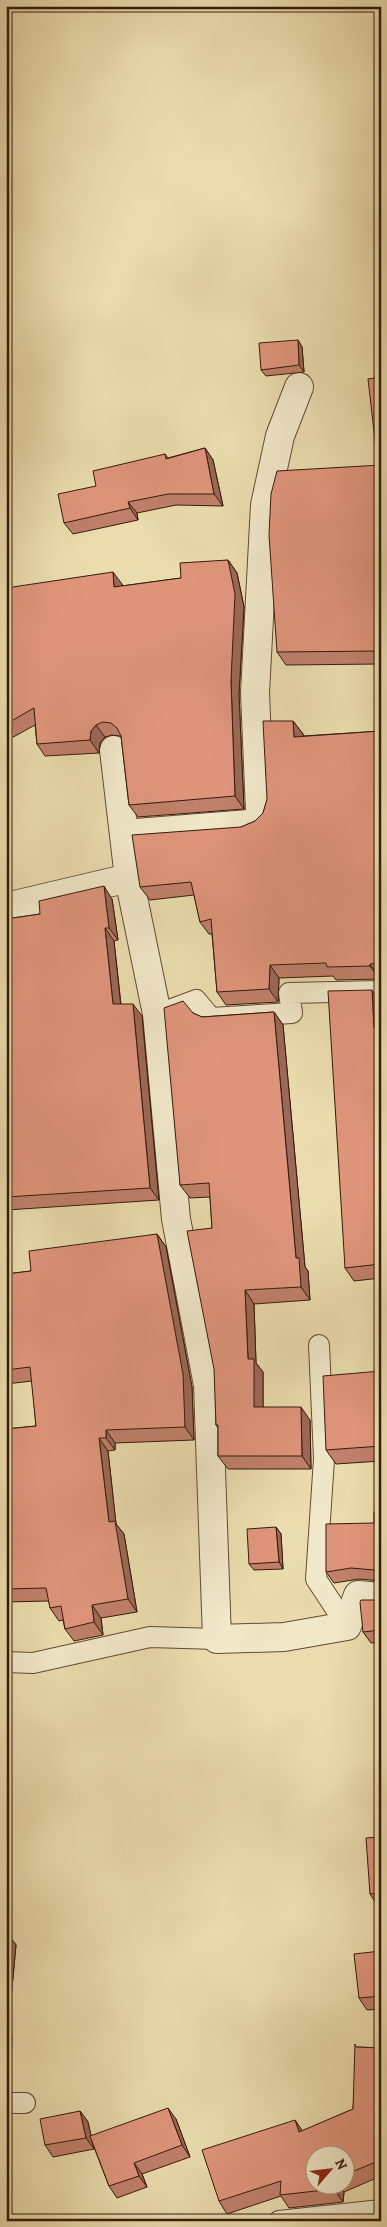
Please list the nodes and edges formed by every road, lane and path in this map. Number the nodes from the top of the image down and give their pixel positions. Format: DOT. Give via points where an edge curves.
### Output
graph roads {
  1 [pos="299,387"];
  2 [pos="114,750"];
  3 [pos="124,834"];
  4 [pos="129,878"];
  5 [pos="6,908"];
  6 [pos="381,991"];
  7 [pos="157,1014"];
  8 [pos="319,1345"];
  9 [pos="381,1597"];
  10 [pos="347,1626"];
  11 [pos="217,1638"];
  12 [pos="6,1662"];
  13 [pos="381,2210"];
  14 [pos="279,2221"];
  1 -- 3 [label="street" via="280,436 265,505 255,693 260,812 257,820 249,824"];
  2 -- 3 [label="street"];
  3 -- 4 [label="street"];
  4 -- 5 [label="street"];
  4 -- 7 [label="street"];
  6 -- 7 [label="lane" via="289,993 292,1013 211,1018 196,1000"];
  7 -- 11 [label="street" via="176,1219 208,1385"];
  8 -- 10 [label="lane" via="324,1459 316,1579"];
  9 -- 10 [label="street" via="358,1595"];
  10 -- 11 [label="street" via="284,1637"];
  11 -- 12 [label="lane" via="150,1637 33,1663"];
  13 -- 14 [label="lane"];
}
